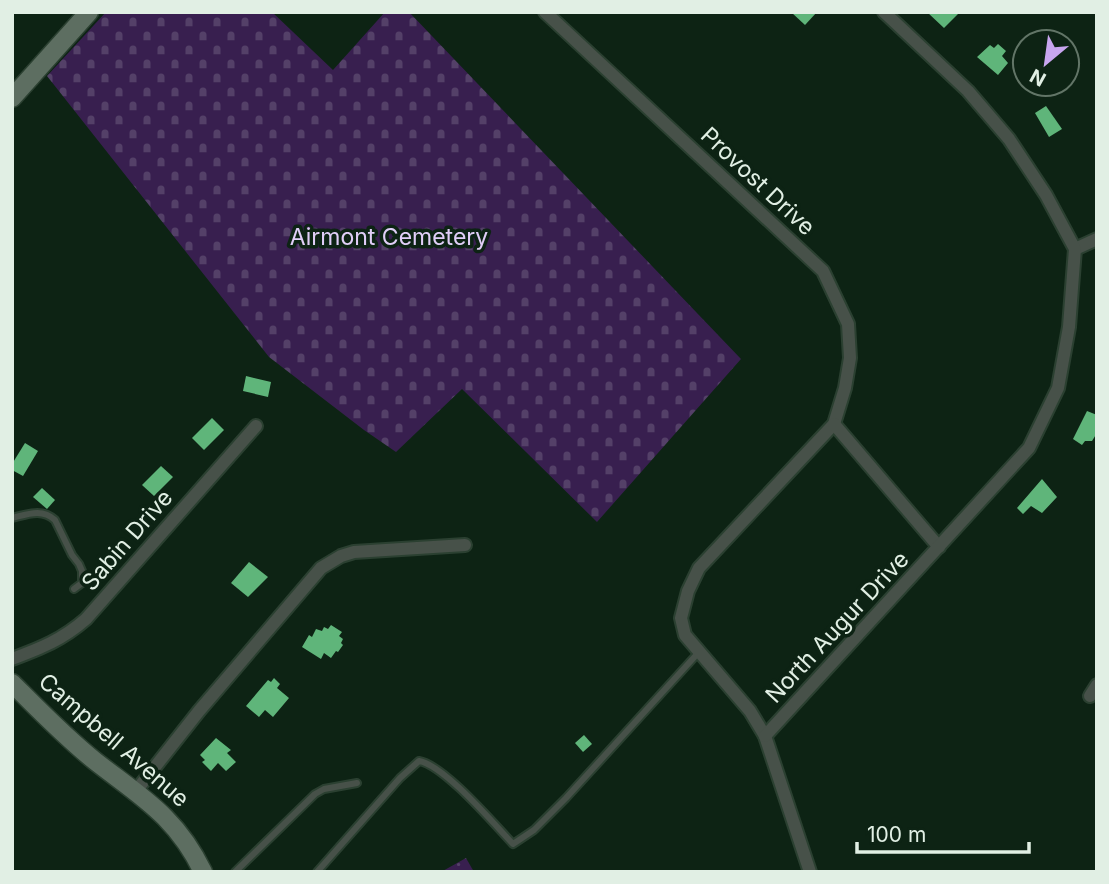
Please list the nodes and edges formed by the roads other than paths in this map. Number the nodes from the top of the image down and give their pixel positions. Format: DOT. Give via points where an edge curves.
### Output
graph roads {
  1 [pos="89,12"];
  2 [pos="545,12"];
  3 [pos="884,12"];
  4 [pos="15,90"];
  5 [pos="1097,239"];
  6 [pos="1075,249"];
  7 [pos="834,424"];
  8 [pos="256,426"];
  9 [pos="12,518"];
  10 [pos="465,545"];
  11 [pos="939,547"];
  12 [pos="74,589"];
  13 [pos="699,652"];
  14 [pos="12,659"];
  15 [pos="12,683"];
  16 [pos="765,736"];
  17 [pos="357,783"];
  18 [pos="136,791"];
  19 [pos="203,872"];
  20 [pos="235,872"];
  21 [pos="317,872"];
  22 [pos="810,872"];
  1 -- 4 [label="street"];
  2 -- 7 [label="street, Provost Drive" via="823,271 848,324 850,358"];
  3 -- 6 [label="street" via="968,91 1009,139"];
  5 -- 6 [label="street"];
  6 -- 11 [label="street, North Augur Drive" via="1069,327 1058,388 1029,448"];
  7 -- 11 [label="street"];
  7 -- 13 [label="street" via="699,568 681,618 685,635"];
  8 -- 14 [label="street, Sabin Drive" via="86,619 53,643"];
  9 -- 12 [label="lane" via="34,512 55,520 82,571 82,583"];
  10 -- 18 [label="street" via="354,552 321,568"];
  11 -- 16 [label="street, North Augur Drive"];
  13 -- 16 [label="street" via="750,711"];
  13 -- 21 [label="lane" via="566,798 513,844 441,772 419,761"];
  15 -- 18 [label="street, Campbell Avenue" via="54,727"];
  16 -- 22 [label="street"];
  17 -- 20 [label="lane" via="315,794"];
  18 -- 19 [label="street, Campbell Avenue" via="176,827"];
}
